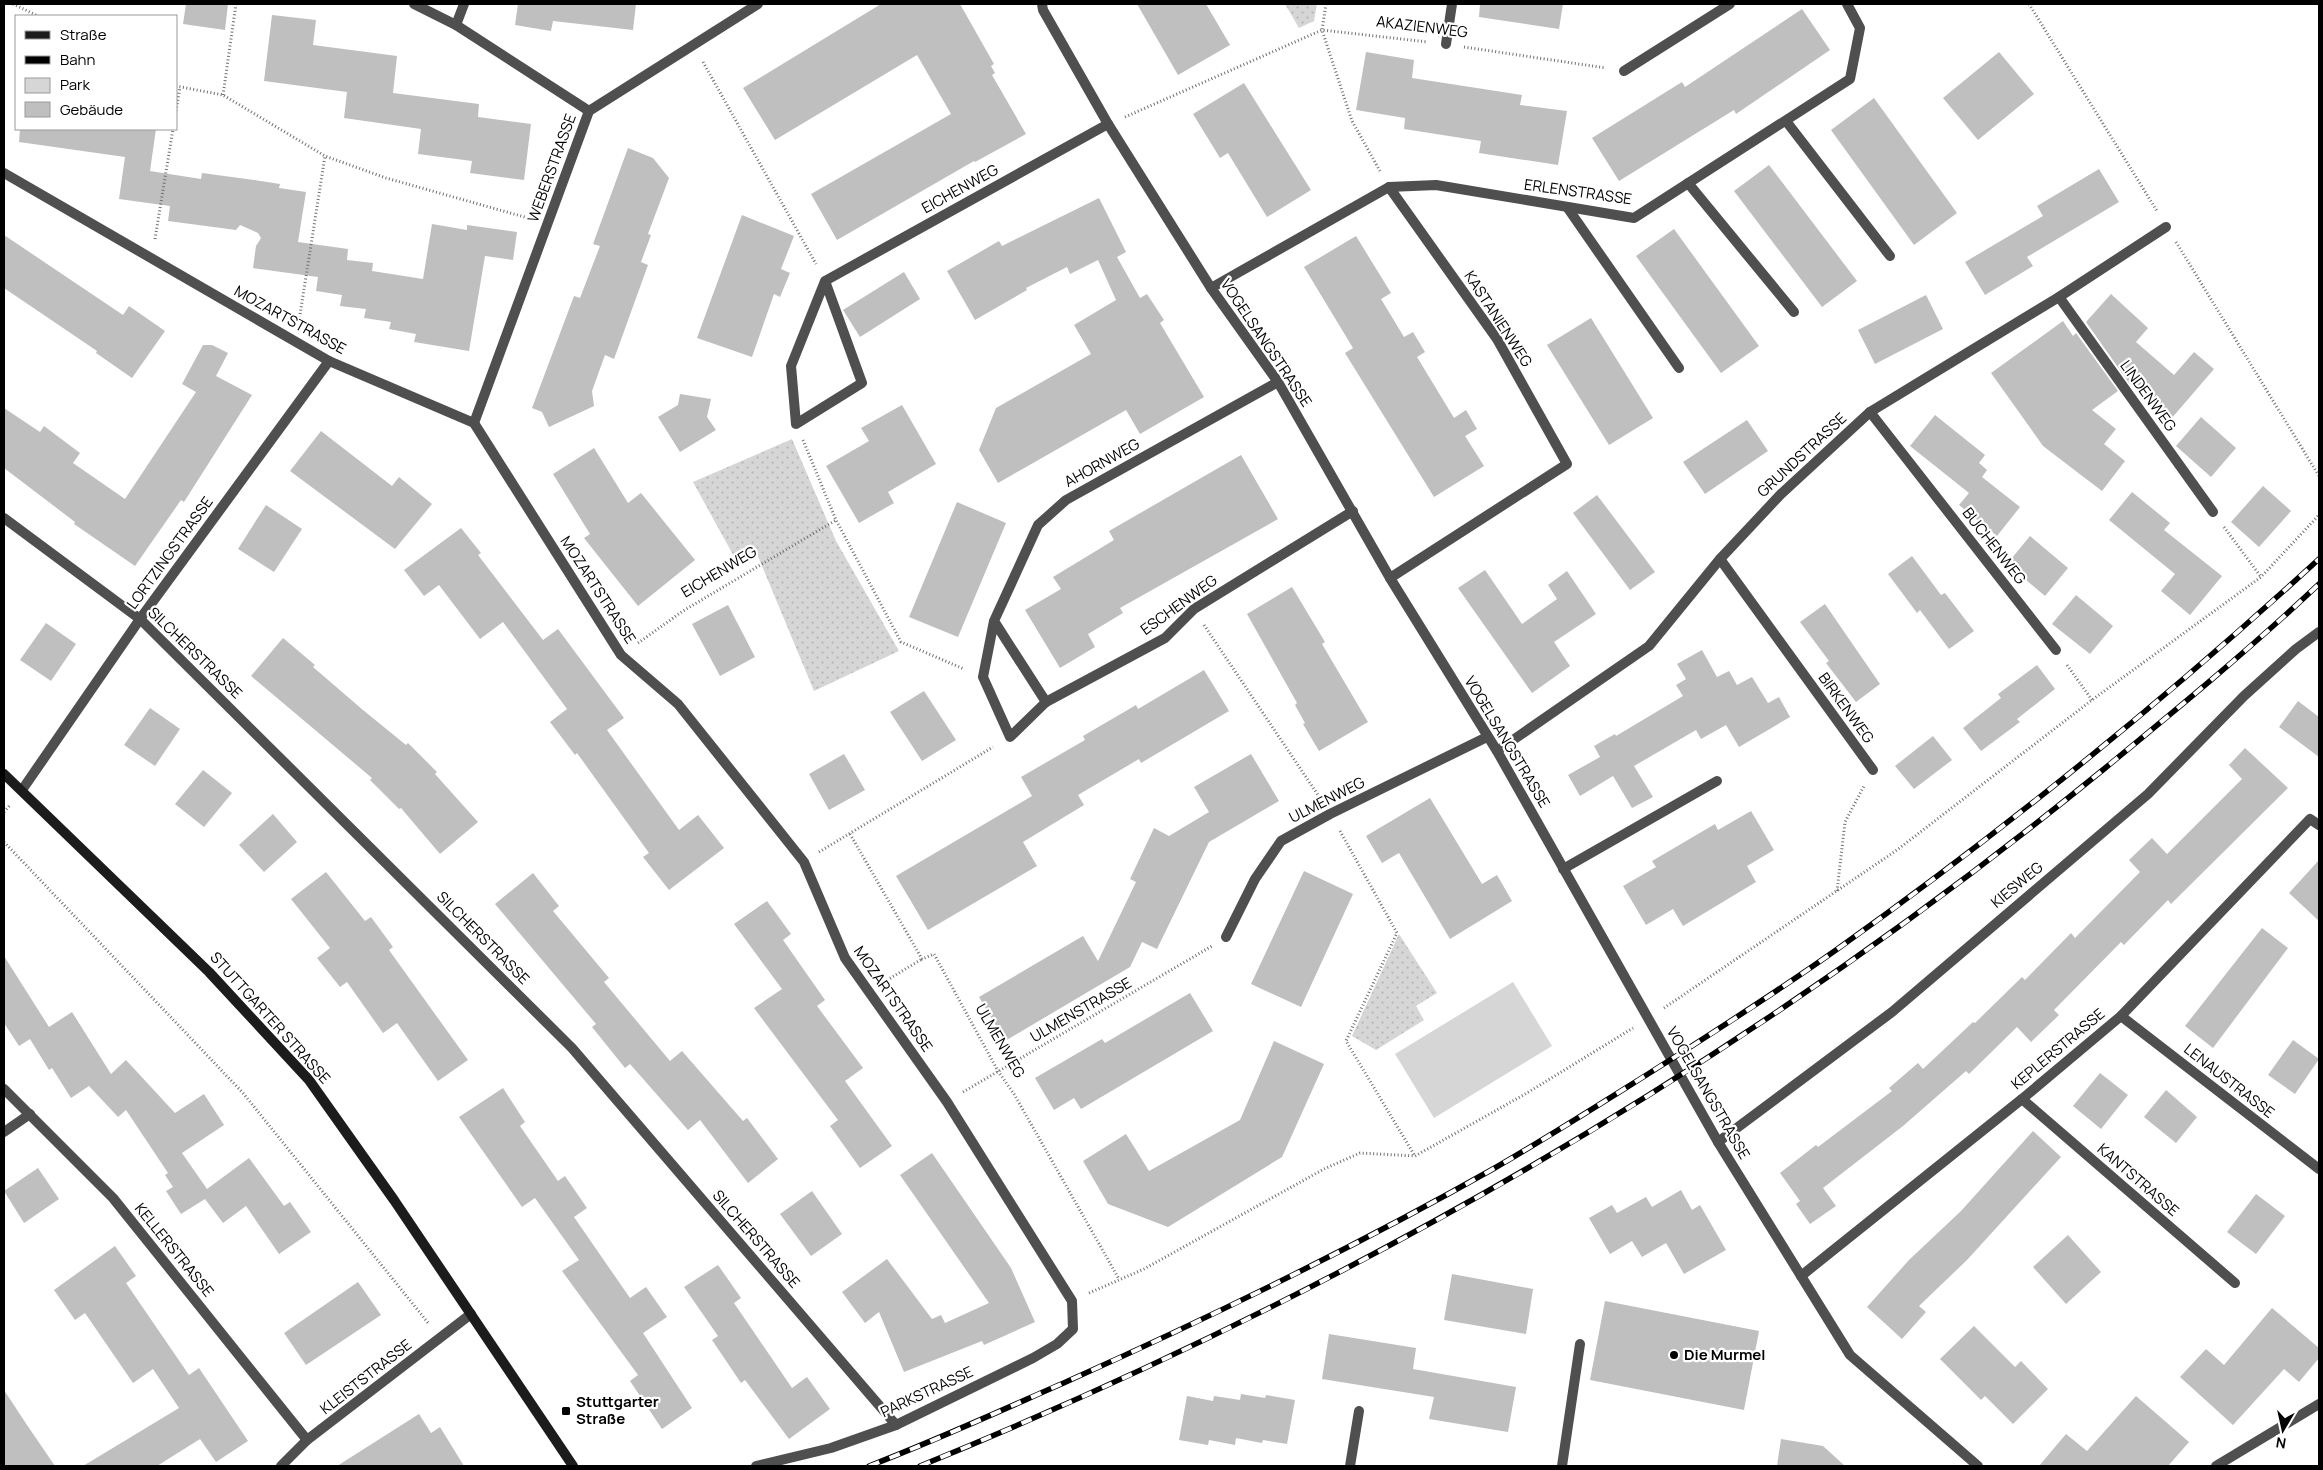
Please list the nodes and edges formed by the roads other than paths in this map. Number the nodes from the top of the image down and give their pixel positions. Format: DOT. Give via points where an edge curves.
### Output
graph roads {
  1 [pos="414,4"];
  2 [pos="464,4"];
  3 [pos="758,4"];
  4 [pos="1042,4"];
  5 [pos="1452,4"];
  6 [pos="1730,4"];
  7 [pos="1846,4"];
  8 [pos="456,25"];
  9 [pos="1446,44"];
  10 [pos="1624,71"];
  11 [pos="589,111"];
  12 [pos="1786,121"];
  13 [pos="1108,124"];
  14 [pos="4,173"];
  15 [pos="1688,183"];
  16 [pos="1389,187"];
  17 [pos="1567,207"];
  18 [pos="2166,227"];
  19 [pos="1890,256"];
  20 [pos="826,281"];
  21 [pos="1211,288"];
  22 [pos="2059,297"];
  23 [pos="1794,312"];
  24 [pos="329,361"];
  25 [pos="1679,368"];
  26 [pos="1278,382"];
  27 [pos="1870,412"];
  28 [pos="474,422"];
  29 [pos="1352,511"];
  30 [pos="2213,512"];
  31 [pos="4,518"];
  32 [pos="1720,559"];
  33 [pos="1390,578"];
  34 [pos="140,619"];
  35 [pos="994,621"];
  36 [pos="2319,632"];
  37 [pos="2056,650"];
  38 [pos="1046,702"];
  39 [pos="1488,737"];
  40 [pos="1497,751"];
  41 [pos="1873,770"];
  42 [pos="4,774"];
  43 [pos="1717,780"];
  44 [pos="22,790"];
  45 [pos="2319,825"];
  46 [pos="1563,869"];
  47 [pos="1226,937"];
  48 [pos="2121,1016"];
  49 [pos="4,1089"];
  50 [pos="2022,1099"];
  51 [pos="30,1114"];
  52 [pos="4,1132"];
  53 [pos="1718,1142"];
  54 [pos="2319,1169"];
  55 [pos="1801,1276"];
  56 [pos="2235,1283"];
  57 [pos="1072,1302"];
  58 [pos="471,1314"];
  59 [pos="1580,1344"];
  60 [pos="2319,1404"];
  61 [pos="1358,1411"];
  62 [pos="896,1425"];
  63 [pos="308,1440"];
  64 [pos="281,1466"];
  65 [pos="573,1466"];
  66 [pos="756,1466"];
  67 [pos="1350,1466"];
  68 [pos="1562,1466"];
  69 [pos="1978,1466"];
  70 [pos="2216,1466"];
  1 -- 8 [label="street"];
  2 -- 8 [label="street"];
  3 -- 11 [label="street, WEBERSTRASSE"];
  4 -- 13 [label="street, VOGELSANGSTRASSE" via="1042,10"];
  5 -- 9 [label="street"];
  6 -- 10 [label="street"];
  7 -- 12 [label="street, ERLENSTRASSE" via="1860,28 1850,79"];
  8 -- 11 [label="street"];
  11 -- 28 [label="street, WEBERSTRASSE"];
  12 -- 15 [label="street, ERLENSTRASSE"];
  12 -- 19 [label="street"];
  13 -- 20 [label="street, EICHENWEG"];
  13 -- 21 [label="street, VOGELSANGSTRASSE"];
  14 -- 24 [label="street, MOZARTSTRASSE"];
  15 -- 17 [label="street, ERLENSTRASSE" via="1634,218"];
  15 -- 23 [label="street"];
  16 -- 17 [label="street, ERLENSTRASSE" via="1436,185"];
  16 -- 21 [label="street, ERLENSTRASSE"];
  16 -- 33 [label="street, KASTANIENWEG" via="1497,339 1567,464"];
  17 -- 25 [label="street"];
  18 -- 22 [label="street, GRUNDSTRASSE"];
  20 -- 20 [label="street" via="791,366 796,424 862,383"];
  21 -- 26 [label="street, VOGELSANGSTRASSE"];
  22 -- 27 [label="street, GRUNDSTRASSE"];
  22 -- 30 [label="street, LINDENWEG"];
  24 -- 28 [label="street, MOZARTSTRASSE"];
  24 -- 34 [label="street, LORTZINGSTRASSE"];
  26 -- 29 [label="street, VOGELSANGSTRASSE"];
  26 -- 35 [label="street, AHORNWEG" via="1066,500 1038,525"];
  27 -- 32 [label="street, GRUNDSTRASSE" via="1781,494"];
  27 -- 37 [label="street, BUCHENWEG"];
  28 -- 57 [label="street, MOZARTSTRASSE" via="621,655 678,704 804,862 845,958 947,1102"];
  29 -- 33 [label="street, VOGELSANGSTRASSE"];
  29 -- 38 [label="street, ESCHENWEG" via="1194,610 1165,638"];
  31 -- 34 [label="street, SILCHERSTRASSE"];
  32 -- 40 [label="street, GRUNDSTRASSE" via="1649,646"];
  32 -- 41 [label="street, BIRKENWEG"];
  33 -- 39 [label="street, VOGELSANGSTRASSE"];
  34 -- 44 [label="street, LORTZINGSTRASSE"];
  34 -- 62 [label="street, SILCHERSTRASSE" via="572,1048"];
  35 -- 38 [label="street"];
  35 -- 38 [label="street, AHORNWEG" via="983,677 1010,737"];
  36 -- 53 [label="street, KIESWEG" via="2244,696 2148,794 1892,1012"];
  39 -- 40 [label="street, VOGELSANGSTRASSE"];
  39 -- 47 [label="street, ULMENWEG" via="1280,841 1255,879"];
  40 -- 46 [label="street, VOGELSANGSTRASSE"];
  42 -- 44 [label="street, STUTTGARTER STRASSE"];
  43 -- 46 [label="street"];
  44 -- 58 [label="street, STUTTGARTER STRASSE" via="209,972 309,1080"];
  45 -- 48 [label="street, KEPLERSTRASSE" via="2310,819"];
  46 -- 53 [label="street, VOGELSANGSTRASSE"];
  48 -- 50 [label="street, KEPLERSTRASSE"];
  48 -- 54 [label="street, LENAUSTRASSE"];
  49 -- 51 [label="street, KELLERSTRASSE"];
  50 -- 55 [label="street, KEPLERSTRASSE"];
  50 -- 56 [label="street, KANTSTRASSE"];
  51 -- 52 [label="street"];
  51 -- 63 [label="street, KELLERSTRASSE" via="113,1198"];
  53 -- 55 [label="street, VOGELSANGSTRASSE"];
  55 -- 69 [label="street, VOGELSANGSTRASSE" via="1850,1356"];
  57 -- 62 [label="street, PARKSTRASSE" via="1073,1329 1057,1344"];
  58 -- 63 [label="street, KLEISTSTRASSE"];
  58 -- 65 [label="street, STUTTGARTER STRASSE"];
  59 -- 68 [label="street"];
  60 -- 70 [label="street"];
  61 -- 67 [label="street"];
  62 -- 66 [label="street, PARKSTRASSE" via="831,1448"];
  63 -- 64 [label="street, KLEISTSTRASSE"];
}
